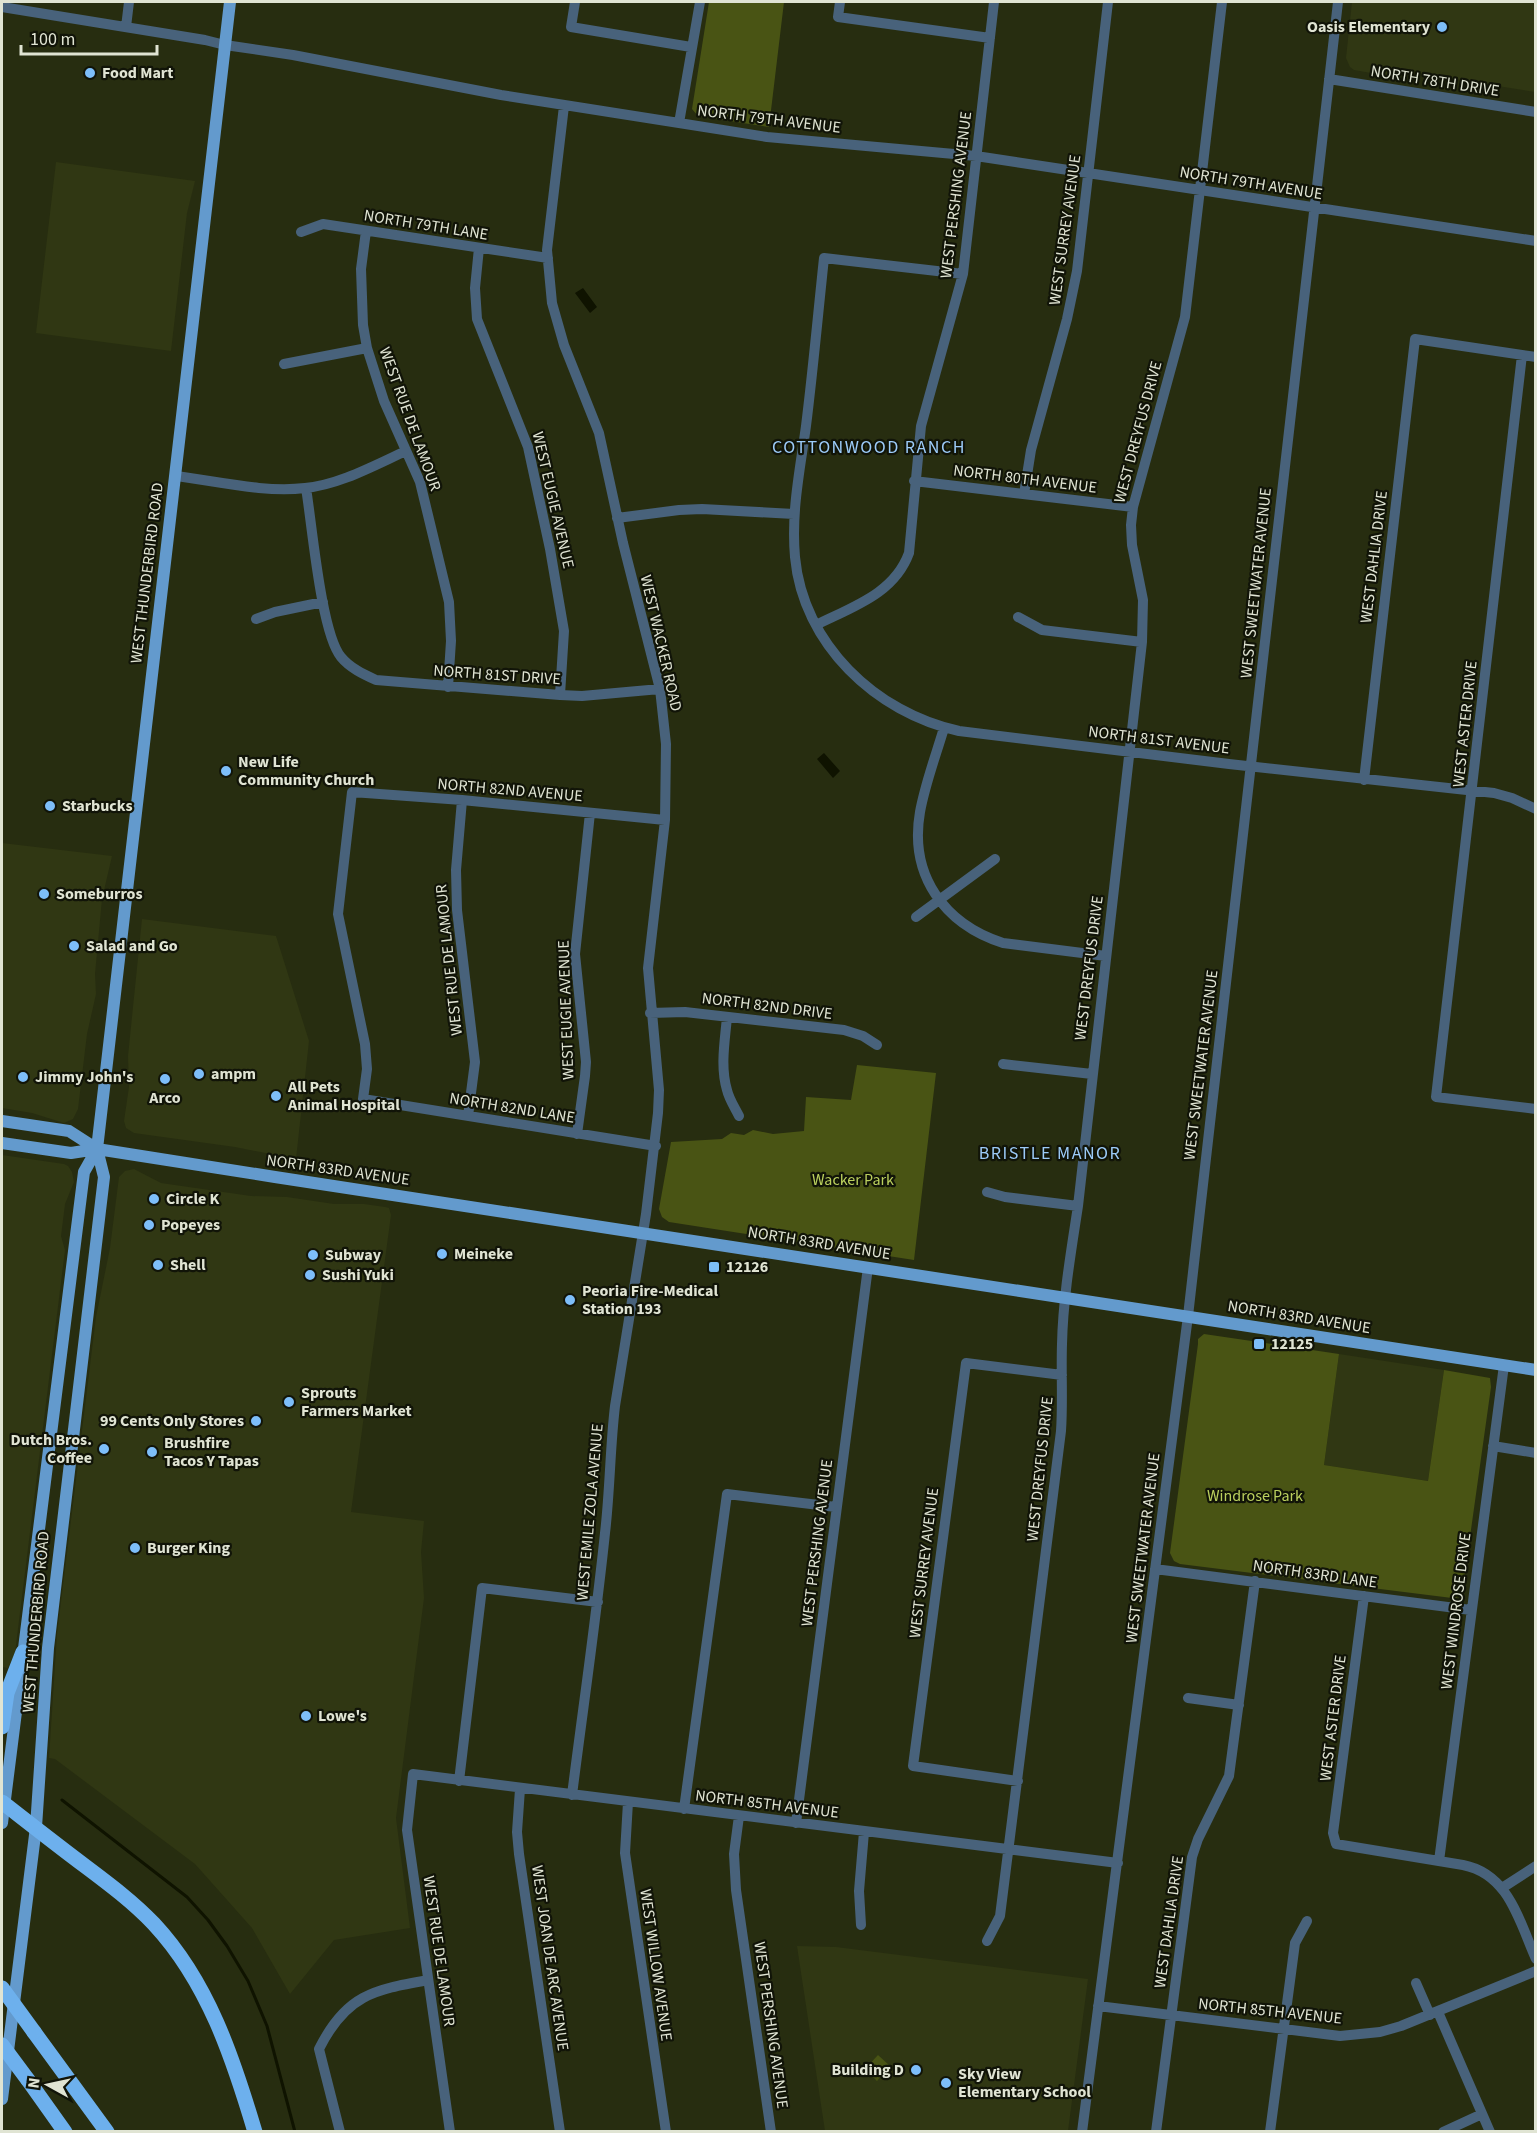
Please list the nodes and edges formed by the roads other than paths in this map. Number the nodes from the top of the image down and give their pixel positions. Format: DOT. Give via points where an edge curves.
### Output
graph roads {
  1 [pos="129,2"];
  2 [pos="230,2"];
  3 [pos="575,2"];
  4 [pos="700,2"];
  5 [pos="840,2"];
  6 [pos="994,2"];
  7 [pos="1108,2"];
  8 [pos="1222,2"];
  9 [pos="1338,2"];
  10 [pos="7,6"];
  11 [pos="126,27"];
  12 [pos="990,38"];
  13 [pos="225,45"];
  14 [pos="691,47"];
  15 [pos="1329,79"];
  16 [pos="564,106"];
  17 [pos="1536,112"];
  18 [pos="679,123"];
  19 [pos="976,156"];
  20 [pos="1088,174"];
  21 [pos="1200,190"];
  22 [pos="1314,208"];
  23 [pos="366,231"];
  24 [pos="301,232"];
  25 [pos="1536,241"];
  26 [pos="479,248"];
  27 [pos="548,258"];
  28 [pos="963,274"];
  29 [pos="367,348"];
  30 [pos="1521,355"];
  31 [pos="1536,357"];
  32 [pos="284,364"];
  33 [pos="406,452"];
  34 [pos="175,476"];
  35 [pos="914,481"];
  36 [pos="306,488"];
  37 [pos="1024,494"];
  38 [pos="1133,507"];
  39 [pos="794,514"];
  40 [pos="617,518"];
  41 [pos="323,602"];
  42 [pos="1018,617"];
  43 [pos="256,619"];
  44 [pos="816,625"];
  45 [pos="1142,642"];
  46 [pos="448,687"];
  47 [pos="660,689"];
  48 [pos="561,695"];
  49 [pos="944,728"];
  50 [pos="1129,751"];
  51 [pos="1251,766"];
  52 [pos="1364,780"];
  53 [pos="1472,791"];
  54 [pos="462,800"];
  55 [pos="1536,809"];
  56 [pos="590,813"];
  57 [pos="665,820"];
  58 [pos="995,859"];
  59 [pos="939,901"];
  60 [pos="916,917"];
  61 [pos="1106,956"];
  62 [pos="650,1013"];
  63 [pos="727,1017"];
  64 [pos="877,1045"];
  65 [pos="1003,1064"];
  66 [pos="1092,1074"];
  67 [pos="363,1099"];
  68 [pos="1536,1109"];
  69 [pos="468,1116"];
  70 [pos="739,1116"];
  71 [pos="2,1121"];
  72 [pos="577,1134"];
  73 [pos="2,1143"];
  74 [pos="656,1146"];
  75 [pos="97,1149"];
  76 [pos="987,1192"];
  77 [pos="1078,1206"];
  78 [pos="643,1233"];
  79 [pos="868,1267"];
  80 [pos="1065,1298"];
  81 [pos="1188,1316"];
  82 [pos="1504,1365"];
  83 [pos="1536,1370"];
  84 [pos="1062,1376"];
  85 [pos="1493,1446"];
  86 [pos="1536,1453"];
  87 [pos="836,1507"];
  88 [pos="1155,1569"];
  89 [pos="1255,1581"];
  90 [pos="1364,1596"];
  91 [pos="598,1602"];
  92 [pos="1471,1610"];
  93 [pos="23,1652"];
  94 [pos="1188,1698"];
  95 [pos="1239,1705"];
  96 [pos="2,1727"];
  97 [pos="413,1774"];
  98 [pos="459,1781"];
  99 [pos="1017,1781"];
  100 [pos="520,1789"];
  101 [pos="572,1795"];
  102 [pos="628,1802"];
  103 [pos="3,1803"];
  104 [pos="684,1809"];
  105 [pos="739,1816"];
  106 [pos="2,1823"];
  107 [pos="796,1823"];
  108 [pos="36,1827"];
  109 [pos="864,1832"];
  110 [pos="1008,1850"];
  111 [pos="1439,1861"];
  112 [pos="1118,1863"];
  113 [pos="1536,1866"];
  114 [pos="1502,1888"];
  115 [pos="1307,1921"];
  116 [pos="861,1925"];
  117 [pos="987,1941"];
  118 [pos="1536,1959"];
  119 [pos="1536,1971"];
  120 [pos="428,1980"];
  121 [pos="1416,1983"];
  122 [pos="2,1988"];
  123 [pos="1098,2006"];
  124 [pos="1434,2014"];
  125 [pos="1171,2015"];
  126 [pos="1283,2030"];
  127 [pos="2,2045"];
  128 [pos="2,2099"];
  129 [pos="1482,2114"];
  130 [pos="65,2132"];
  131 [pos="107,2132"];
  132 [pos="255,2132"];
  133 [pos="340,2132"];
  134 [pos="450,2132"];
  135 [pos="560,2132"];
  136 [pos="666,2132"];
  137 [pos="771,2132"];
  138 [pos="1082,2132"];
  139 [pos="1156,2132"];
  140 [pos="1270,2132"];
  141 [pos="1443,2132"];
  142 [pos="1490,2132"];
  1 -- 11 [label="street"];
  2 -- 13 [label="main road, WEST THUNDERBIRD ROAD"];
  3 -- 14 [label="street" via="570,27"];
  4 -- 14 [label="street"];
  5 -- 12 [label="street" via="838,17"];
  6 -- 12 [label="street, WEST PERSHING AVENUE"];
  7 -- 20 [label="street, WEST SURREY AVENUE"];
  8 -- 21 [label="street, WEST DREYFUS DRIVE"];
  9 -- 15 [label="street, WEST SWEETWATER AVENUE"];
  10 -- 11 [label="street, NORTH 79TH AVENUE"];
  11 -- 13 [label="street, NORTH 79TH AVENUE"];
  12 -- 19 [label="street, WEST PERSHING AVENUE"];
  13 -- 16 [label="street, NORTH 79TH AVENUE"];
  13 -- 34 [label="main road, WEST THUNDERBIRD ROAD"];
  14 -- 18 [label="street"];
  15 -- 17 [label="street, NORTH 78TH DRIVE"];
  15 -- 22 [label="street, WEST SWEETWATER AVENUE"];
  16 -- 18 [label="street, NORTH 79TH AVENUE"];
  16 -- 27 [label="street, WEST WACKER ROAD"];
  18 -- 19 [label="street, NORTH 79TH AVENUE" via="767,136"];
  19 -- 20 [label="street, NORTH 79TH AVENUE"];
  19 -- 28 [label="street, WEST PERSHING AVENUE"];
  20 -- 21 [label="street, NORTH 79TH AVENUE"];
  20 -- 37 [label="street, WEST SURREY AVENUE" via="1072,296 1031,450"];
  21 -- 22 [label="street, NORTH 79TH AVENUE"];
  21 -- 38 [label="street, WEST DREYFUS DRIVE" via="1185,317"];
  22 -- 25 [label="street, NORTH 79TH AVENUE"];
  22 -- 51 [label="street, WEST SWEETWATER AVENUE"];
  23 -- 24 [label="street, NORTH 79TH LANE" via="323,224"];
  23 -- 26 [label="street, NORTH 79TH LANE"];
  23 -- 29 [label="street, WEST RUE DE LAMOUR" via="361,304"];
  26 -- 27 [label="street, NORTH 79TH LANE"];
  26 -- 48 [label="street, WEST EUGIE AVENUE" via="477,319 528,447 550,549 564,631"];
  27 -- 40 [label="street, WEST WACKER ROAD" via="555,318 599,433"];
  28 -- 35 [label="street, WEST PERSHING AVENUE" via="921,426"];
  28 -- 39 [label="street" via="824,258"];
  29 -- 32 [label="street"];
  29 -- 33 [label="street, WEST RUE DE LAMOUR"];
  30 -- 31 [label="street"];
  30 -- 52 [label="street, WEST DAHLIA DRIVE" via="1415,339"];
  30 -- 53 [label="street, WEST ASTER DRIVE"];
  33 -- 36 [label="street" via="347,477"];
  33 -- 46 [label="street, WEST RUE DE LAMOUR" via="420,482 449,602"];
  34 -- 36 [label="street"];
  34 -- 75 [label="main road, WEST THUNDERBIRD ROAD"];
  35 -- 37 [label="street, NORTH 80TH AVENUE"];
  35 -- 44 [label="street, WEST PERSHING AVENUE" via="909,553 895,579 869,599"];
  36 -- 41 [label="street"];
  37 -- 38 [label="street, NORTH 80TH AVENUE"];
  38 -- 45 [label="street, WEST DREYFUS DRIVE" via="1132,544 1143,600"];
  39 -- 40 [label="street" via="702,509"];
  39 -- 44 [label="street" via="798,574"];
  40 -- 47 [label="street, WEST WACKER ROAD"];
  41 -- 43 [label="street"];
  41 -- 46 [label="street, NORTH 81ST DRIVE" via="329,632 340,656 354,669 376,680"];
  42 -- 45 [label="street" via="1042,630"];
  44 -- 49 [label="street, NORTH 81ST AVENUE" via="864,686 896,708"];
  45 -- 50 [label="street, WEST DREYFUS DRIVE"];
  46 -- 48 [label="street, NORTH 81ST DRIVE"];
  47 -- 48 [label="street, NORTH 81ST DRIVE"];
  47 -- 57 [label="street, WEST WACKER ROAD" via="666,744"];
  49 -- 50 [label="street, NORTH 81ST AVENUE"];
  49 -- 59 [label="street" via="918,827 920,859"];
  50 -- 51 [label="street, NORTH 81ST AVENUE"];
  50 -- 61 [label="street, WEST DREYFUS DRIVE"];
  51 -- 52 [label="street, NORTH 81ST AVENUE"];
  51 -- 81 [label="street, WEST SWEETWATER AVENUE"];
  52 -- 53 [label="street, NORTH 81ST AVENUE"];
  53 -- 55 [label="street, NORTH 81ST AVENUE" via="1512,798"];
  53 -- 68 [label="street, WEST ASTER DRIVE" via="1436,1097"];
  54 -- 56 [label="street, NORTH 82ND AVENUE"];
  54 -- 67 [label="street, NORTH 82ND AVENUE" via="352,792 338,914 365,1044"];
  54 -- 69 [label="street, WEST RUE DE LAMOUR" via="456,870 475,1062"];
  56 -- 57 [label="street, NORTH 82ND AVENUE"];
  56 -- 72 [label="street, WEST EUGIE AVENUE" via="575,954 586,1062"];
  57 -- 62 [label="street, WEST WACKER ROAD" via="648,952"];
  58 -- 59 [label="street"];
  59 -- 60 [label="street"];
  59 -- 61 [label="street" via="962,923 1004,943"];
  61 -- 66 [label="street, WEST DREYFUS DRIVE"];
  62 -- 63 [label="street, NORTH 82ND DRIVE"];
  62 -- 74 [label="street, WEST WACKER ROAD" via="658,1090"];
  63 -- 64 [label="street, NORTH 82ND DRIVE" via="844,1030"];
  63 -- 70 [label="street" via="725,1084"];
  65 -- 66 [label="street"];
  66 -- 77 [label="street, WEST DREYFUS DRIVE"];
  67 -- 69 [label="street, NORTH 82ND LANE"];
  69 -- 72 [label="street, NORTH 82ND LANE"];
  71 -- 75 [label="main road, NORTH 83RD AVENUE" via="69,1131"];
  72 -- 74 [label="street, NORTH 82ND LANE"];
  73 -- 75 [label="main road, NORTH 83RD AVENUE" via="71,1153"];
  74 -- 78 [label="street, WEST WACKER ROAD"];
  75 -- 78 [label="main road, NORTH 83RD AVENUE"];
  75 -- 93 [label="main road, WEST THUNDERBIRD ROAD" via="84,1172"];
  75 -- 108 [label="main road, WEST THUNDERBIRD ROAD" via="104,1177 48,1648"];
  76 -- 77 [label="street"];
  77 -- 80 [label="street, WEST DREYFUS DRIVE"];
  78 -- 79 [label="main road, NORTH 83RD AVENUE"];
  78 -- 91 [label="street, WEST EMILE ZOLA AVENUE" via="615,1406"];
  79 -- 80 [label="main road, NORTH 83RD AVENUE"];
  79 -- 87 [label="street, WEST PERSHING AVENUE"];
  80 -- 81 [label="main road, NORTH 83RD AVENUE"];
  80 -- 84 [label="street, WEST DREYFUS DRIVE"];
  81 -- 82 [label="main road, NORTH 83RD AVENUE"];
  81 -- 88 [label="street, WEST SWEETWATER AVENUE"];
  82 -- 83 [label="main road, NORTH 83RD AVENUE"];
  82 -- 85 [label="street, WEST WINDROSE DRIVE"];
  84 -- 99 [label="street, WEST DREYFUS DRIVE" via="1061,1431"];
  84 -- 99 [label="street, WEST SURREY AVENUE" via="966,1363 913,1766"];
  85 -- 86 [label="street"];
  85 -- 92 [label="street, WEST WINDROSE DRIVE"];
  87 -- 104 [label="street" via="727,1494"];
  87 -- 107 [label="street, WEST PERSHING AVENUE"];
  88 -- 89 [label="street, NORTH 83RD LANE"];
  88 -- 112 [label="street, WEST SWEETWATER AVENUE"];
  89 -- 90 [label="street, NORTH 83RD LANE"];
  89 -- 95 [label="street, WEST DAHLIA DRIVE"];
  90 -- 92 [label="street, NORTH 83RD LANE"];
  90 -- 111 [label="street, WEST ASTER DRIVE" via="1333,1833 1336,1844"];
  91 -- 98 [label="street" via="482,1588"];
  91 -- 101 [label="street, WEST EMILE ZOLA AVENUE"];
  92 -- 111 [label="street, WEST WINDROSE DRIVE"];
  93 -- 96 [label="highway" via="7,1692"];
  93 -- 103 [label="main road, WEST THUNDERBIRD ROAD"];
  94 -- 95 [label="street"];
  95 -- 125 [label="street, WEST DAHLIA DRIVE" via="1229,1776 1192,1857"];
  97 -- 98 [label="street, NORTH 85TH AVENUE"];
  97 -- 120 [label="street, WEST RUE DE LAMOUR" via="407,1830"];
  98 -- 100 [label="street, NORTH 85TH AVENUE"];
  99 -- 110 [label="street, WEST DREYFUS DRIVE"];
  100 -- 101 [label="street, NORTH 85TH AVENUE"];
  100 -- 135 [label="street, WEST JOAN DE ARC AVENUE" via="519,1854"];
  101 -- 102 [label="street, NORTH 85TH AVENUE"];
  102 -- 104 [label="street, NORTH 85TH AVENUE"];
  102 -- 136 [label="street, WEST WILLOW AVENUE" via="625,1853"];
  103 -- 106 [label="main road, WEST THUNDERBIRD ROAD"];
  103 -- 108 [label="highway"];
  104 -- 105 [label="street, NORTH 85TH AVENUE"];
  105 -- 107 [label="street, NORTH 85TH AVENUE"];
  105 -- 137 [label="street, WEST PERSHING AVENUE" via="734,1854 736,1890"];
  107 -- 109 [label="street, NORTH 85TH AVENUE"];
  108 -- 128 [label="main road, WEST THUNDERBIRD ROAD"];
  108 -- 132 [label="highway" via="126,1897 179,1954 214,2013"];
  109 -- 110 [label="street, NORTH 85TH AVENUE"];
  109 -- 116 [label="street" via="859,1891"];
  110 -- 112 [label="street, NORTH 85TH AVENUE"];
  110 -- 117 [label="street, WEST DREYFUS DRIVE" via="1000,1916"];
  111 -- 114 [label="street" via="1474,1867"];
  112 -- 123 [label="street, WEST SWEETWATER AVENUE"];
  113 -- 114 [label="street"];
  114 -- 118 [label="street"];
  115 -- 126 [label="street" via="1295,1943"];
  119 -- 124 [label="street, NORTH 85TH AVENUE"];
  120 -- 133 [label="street" via="373,1992 354,2002 325,2037 319,2049"];
  120 -- 134 [label="street, WEST RUE DE LAMOUR"];
  121 -- 124 [label="street"];
  122 -- 131 [label="highway, bridge"];
  123 -- 125 [label="street, NORTH 85TH AVENUE"];
  123 -- 138 [label="street, WEST SWEETWATER AVENUE"];
  124 -- 126 [label="street, NORTH 85TH AVENUE" via="1380,2032 1340,2036"];
  124 -- 129 [label="street"];
  125 -- 126 [label="street, NORTH 85TH AVENUE"];
  125 -- 139 [label="street, WEST DAHLIA DRIVE"];
  126 -- 140 [label="street"];
  127 -- 130 [label="highway, bridge"];
  129 -- 141 [label="street"];
  129 -- 142 [label="street"];
}
